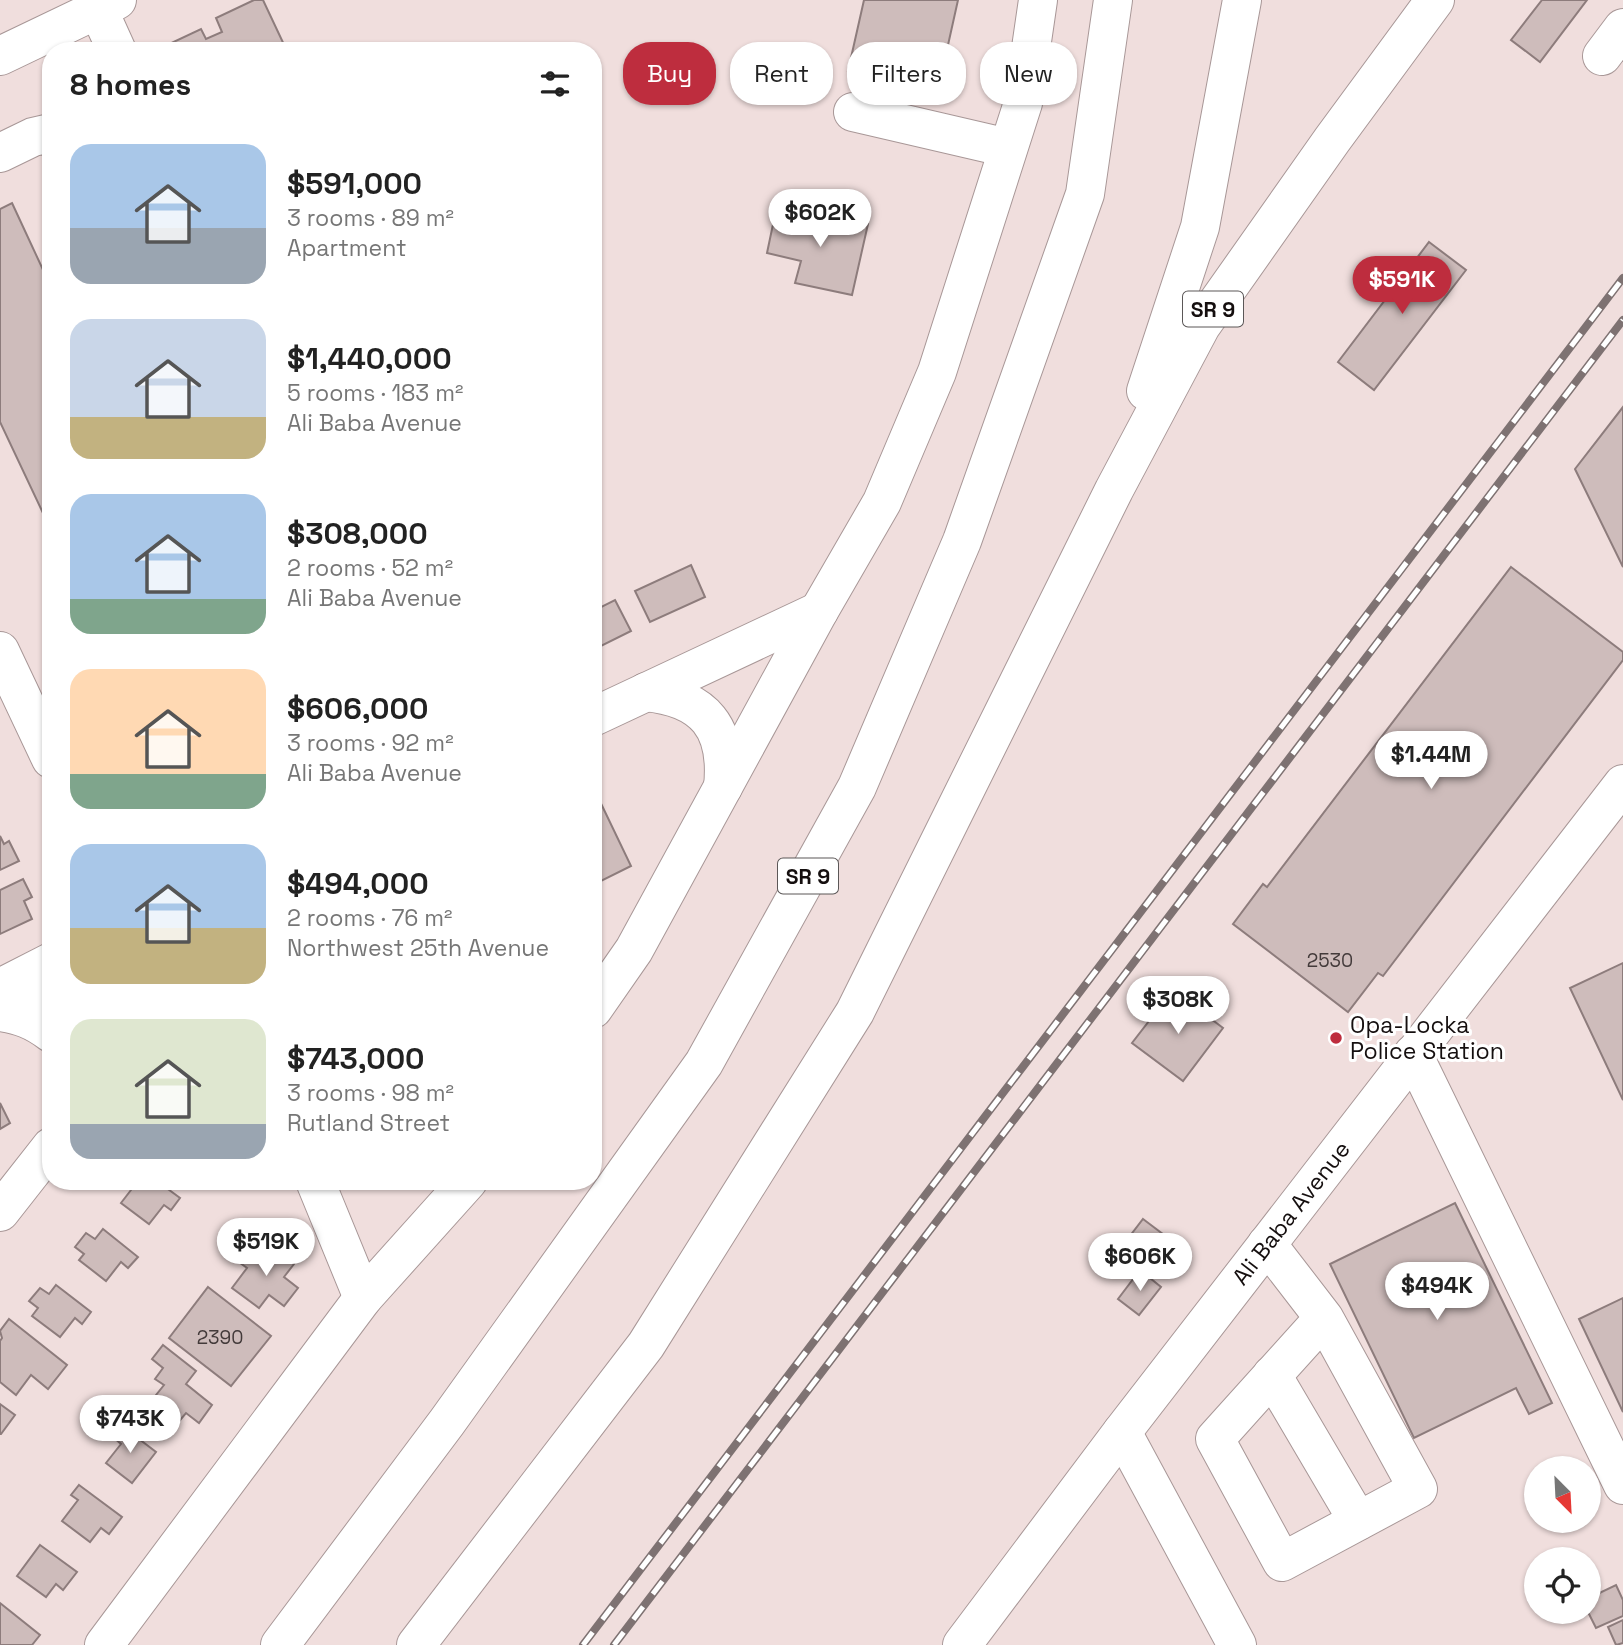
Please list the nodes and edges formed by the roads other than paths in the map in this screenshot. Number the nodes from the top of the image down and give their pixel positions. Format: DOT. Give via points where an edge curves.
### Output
graph roads {
  1 [pos="1038,0"];
  2 [pos="1112,0"];
  3 [pos="1242,0"];
  4 [pos="1435,0"];
  5 [pos="108,5"];
  6 [pos="115,42"];
  7 [pos="0,56"];
  8 [pos="853,112"];
  9 [pos="42,135"];
  10 [pos="1008,148"];
  11 [pos="0,153"];
  12 [pos="1114,490"];
  13 [pos="819,611"];
  14 [pos="0,651"];
  15 [pos="646,692"];
  16 [pos="602,713"];
  17 [pos="42,740"];
  18 [pos="1623,784"];
  19 [pos="723,787"];
  20 [pos="42,967"];
  21 [pos="0,988"];
  22 [pos="42,996"];
  23 [pos="602,996"];
  24 [pos="0,1012"];
  25 [pos="42,1026"];
  26 [pos="1413,1054"];
  27 [pos="42,1158"];
  28 [pos="320,1190"];
  29 [pos="460,1190"];
  30 [pos="0,1212"];
  31 [pos="1267,1244"];
  32 [pos="363,1298"];
  33 [pos="1324,1318"];
  34 [pos="1272,1375"];
  35 [pos="1122,1432"];
  36 [pos="1623,1485"];
  37 [pos="1358,1521"];
  38 [pos="1222,1637"];
  39 [pos="104,1645"];
  40 [pos="280,1645"];
  41 [pos="416,1645"];
  42 [pos="962,1645"];
  1 -- 10 [label="street" via="1023,103"];
  2 -- 40 [label="street, SR 9" via="1085,194 962,541 857,787 704,1063 447,1422"];
  3 -- 12 [label="street" via="1200,227"];
  4 -- 12 [label="street, SR 9" via="1201,326"];
  5 -- 6 [label="street"];
  5 -- 7 [label="street"];
  8 -- 10 [label="street"];
  9 -- 11 [label="street"];
  10 -- 13 [label="street" via="937,372 882,502"];
  12 -- 41 [label="street, SR 9" via="855,1012 646,1345"];
  13 -- 15 [label="street"];
  13 -- 19 [label="street"];
  14 -- 17 [label="street"];
  15 -- 16 [label="street"];
  15 -- 19 [label="street" via="681,698 713,723 723,748"];
  18 -- 26 [label="street, Ali Baba Avenue"];
  19 -- 23 [label="street" via="634,950"];
  20 -- 21 [label="street"];
  22 -- 24 [label="street"];
  24 -- 25 [label="street" via="20,1015"];
  26 -- 31 [label="street, Ali Baba Avenue"];
  26 -- 36 [label="street"];
  27 -- 30 [label="street"];
  28 -- 32 [label="street"];
  29 -- 32 [label="street"];
  31 -- 33 [label="street"];
  31 -- 35 [label="street, Ali Baba Avenue"];
  32 -- 39 [label="street"];
  33 -- 34 [label="street"];
  33 -- 37 [label="street" via="1418,1489"];
  34 -- 37 [label="street"];
  34 -- 37 [label="street" via="1215,1438 1282,1562"];
  35 -- 38 [label="street"];
  35 -- 42 [label="street, Ali Baba Avenue"];
}
